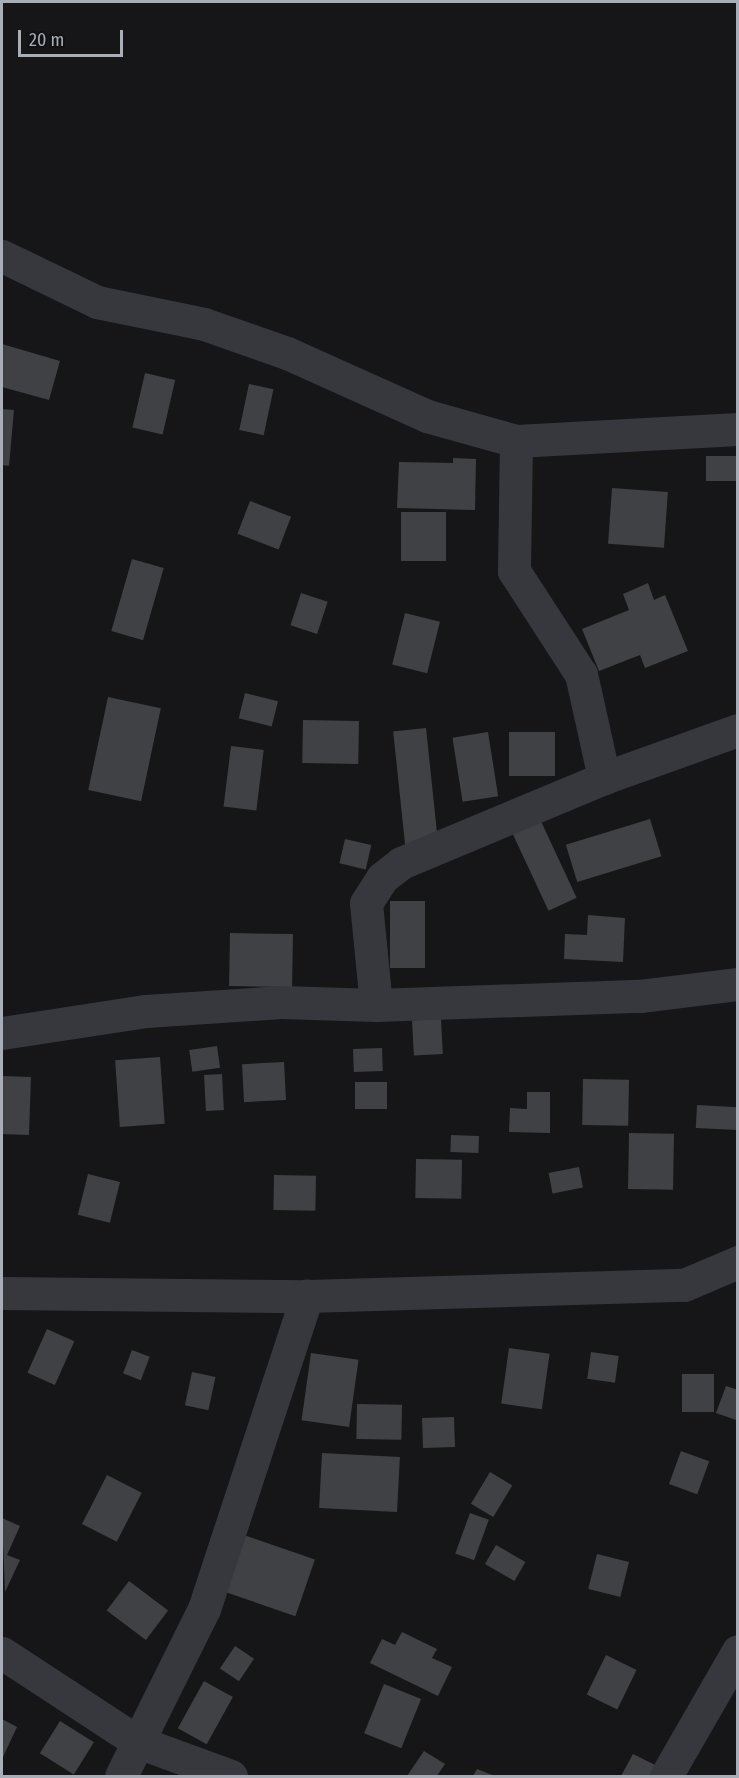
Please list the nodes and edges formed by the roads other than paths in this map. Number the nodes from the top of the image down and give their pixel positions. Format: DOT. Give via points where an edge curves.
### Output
graph roads {
  1 [pos="2,256"];
  2 [pos="738,429"];
  3 [pos="516,441"];
  4 [pos="738,730"];
  5 [pos="604,778"];
  6 [pos="738,984"];
  7 [pos="376,1005"];
  8 [pos="2,1033"];
  9 [pos="738,1262"];
  10 [pos="2,1293"];
  11 [pos="307,1296"];
  12 [pos="738,1651"];
  13 [pos="2,1653"];
  14 [pos="138,1742"];
  15 [pos="121,1776"];
  16 [pos="231,1776"];
  17 [pos="666,1776"];
  1 -- 3 [label="street" via="97,302 204,324 287,353 427,416"];
  2 -- 3 [label="street"];
  3 -- 5 [label="street" via="514,571 581,674"];
  4 -- 5 [label="street"];
  5 -- 7 [label="street" via="416,855 382,878 366,903"];
  6 -- 7 [label="street" via="640,996"];
  7 -- 8 [label="street" via="281,1002 146,1011"];
  9 -- 11 [label="street" via="684,1285"];
  10 -- 11 [label="street"];
  11 -- 14 [label="street" via="204,1609"];
  12 -- 17 [label="street"];
  13 -- 14 [label="street"];
  14 -- 15 [label="street"];
  14 -- 16 [label="street"];
}
